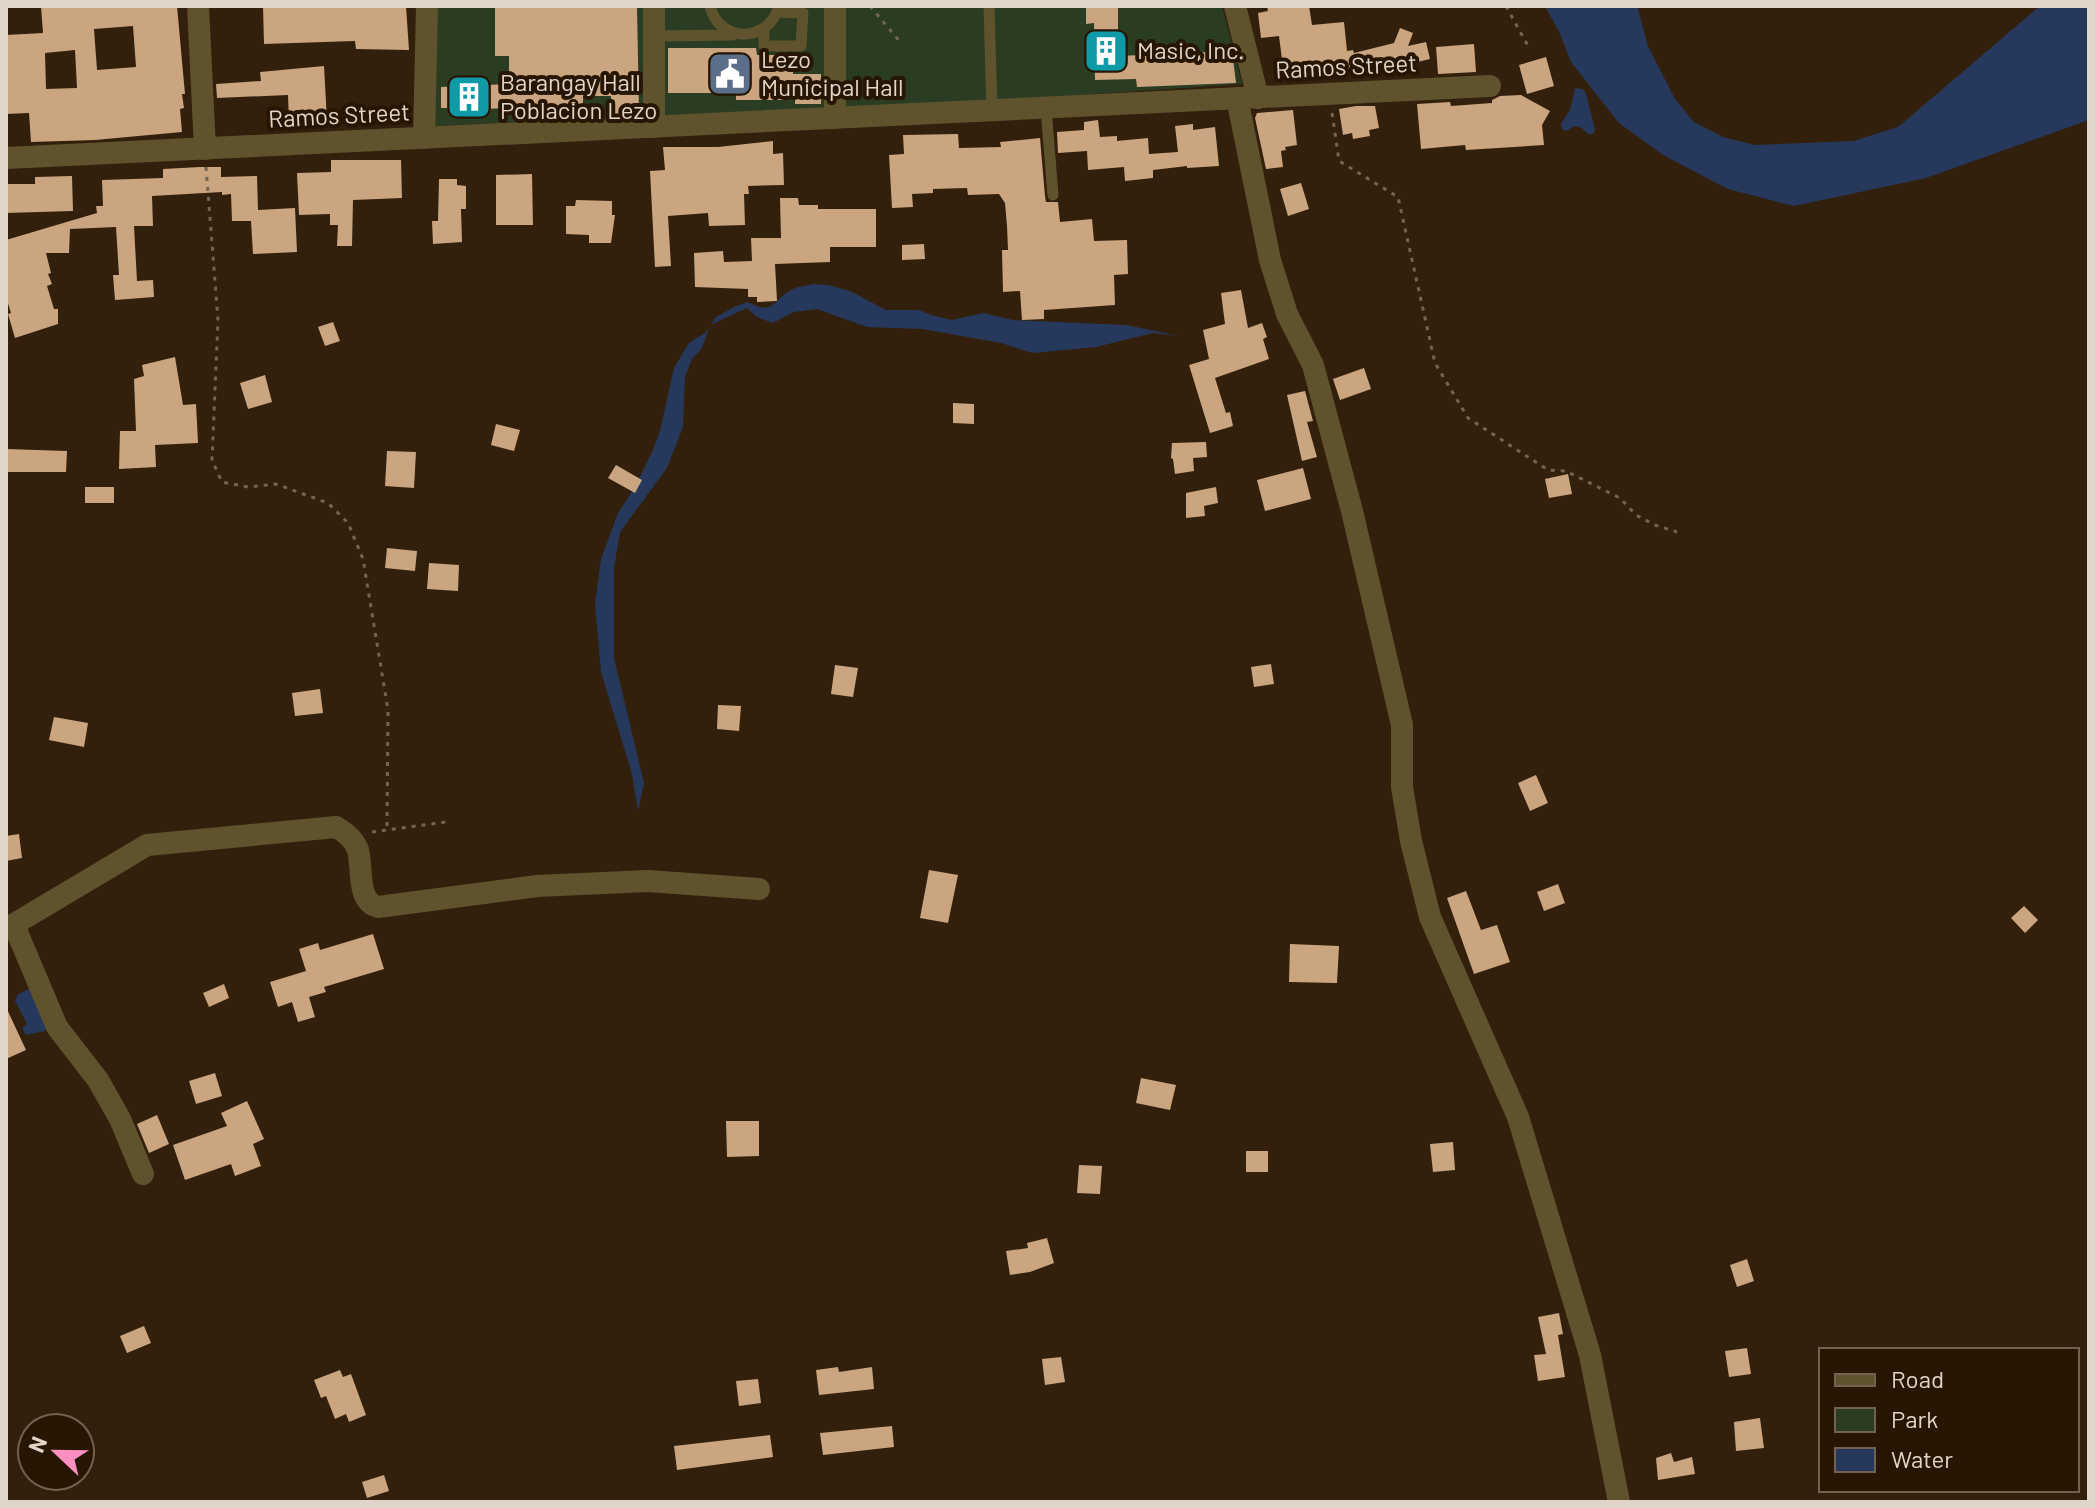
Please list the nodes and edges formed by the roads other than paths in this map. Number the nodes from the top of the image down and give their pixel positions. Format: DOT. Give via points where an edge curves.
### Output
graph roads {
  1 [pos="198,6"];
  2 [pos="427,6"];
  3 [pos="654,6"];
  4 [pos="710,6"];
  5 [pos="835,6"];
  6 [pos="989,6"];
  7 [pos="1235,6"];
  8 [pos="778,9"];
  9 [pos="764,29"];
  10 [pos="738,35"];
  11 [pos="654,36"];
  12 [pos="1490,86"];
  13 [pos="1247,98"];
  14 [pos="1046,108"];
  15 [pos="992,110"];
  16 [pos="835,118"];
  17 [pos="654,127"];
  18 [pos="424,138"];
  19 [pos="205,149"];
  20 [pos="6,158"];
  21 [pos="1053,195"];
  22 [pos="759,889"];
  23 [pos="10,927"];
  24 [pos="143,1174"];
  25 [pos="1619,1502"];
  1 -- 19 [label="street"];
  2 -- 18 [label="street"];
  3 -- 11 [label="street"];
  4 -- 10 [label="lane" via="718,24"];
  5 -- 16 [label="street"];
  6 -- 15 [label="lane"];
  7 -- 13 [label="street"];
  8 -- 9 [label="lane"];
  8 -- 9 [label="lane" via="803,13 801,46 764,46"];
  9 -- 10 [label="lane"];
  10 -- 11 [label="lane"];
  11 -- 17 [label="street"];
  12 -- 13 [label="street, Ramos Street"];
  13 -- 14 [label="street, Ramos Street"];
  13 -- 25 [label="street" via="1270,260 1287,314 1313,365 1402,725 1402,787 1430,917 1518,1117 1590,1355"];
  14 -- 15 [label="street, Ramos Street"];
  14 -- 21 [label="lane"];
  15 -- 16 [label="street, Ramos Street"];
  16 -- 17 [label="street, Ramos Street"];
  17 -- 18 [label="street, Ramos Street"];
  18 -- 19 [label="street, Ramos Street"];
  19 -- 20 [label="street, Ramos Street"];
  22 -- 23 [label="street" via="648,881 537,886 378,907 365,898 357,847 336,827 147,845"];
  23 -- 24 [label="street" via="57,1027 105,1093"];
}
